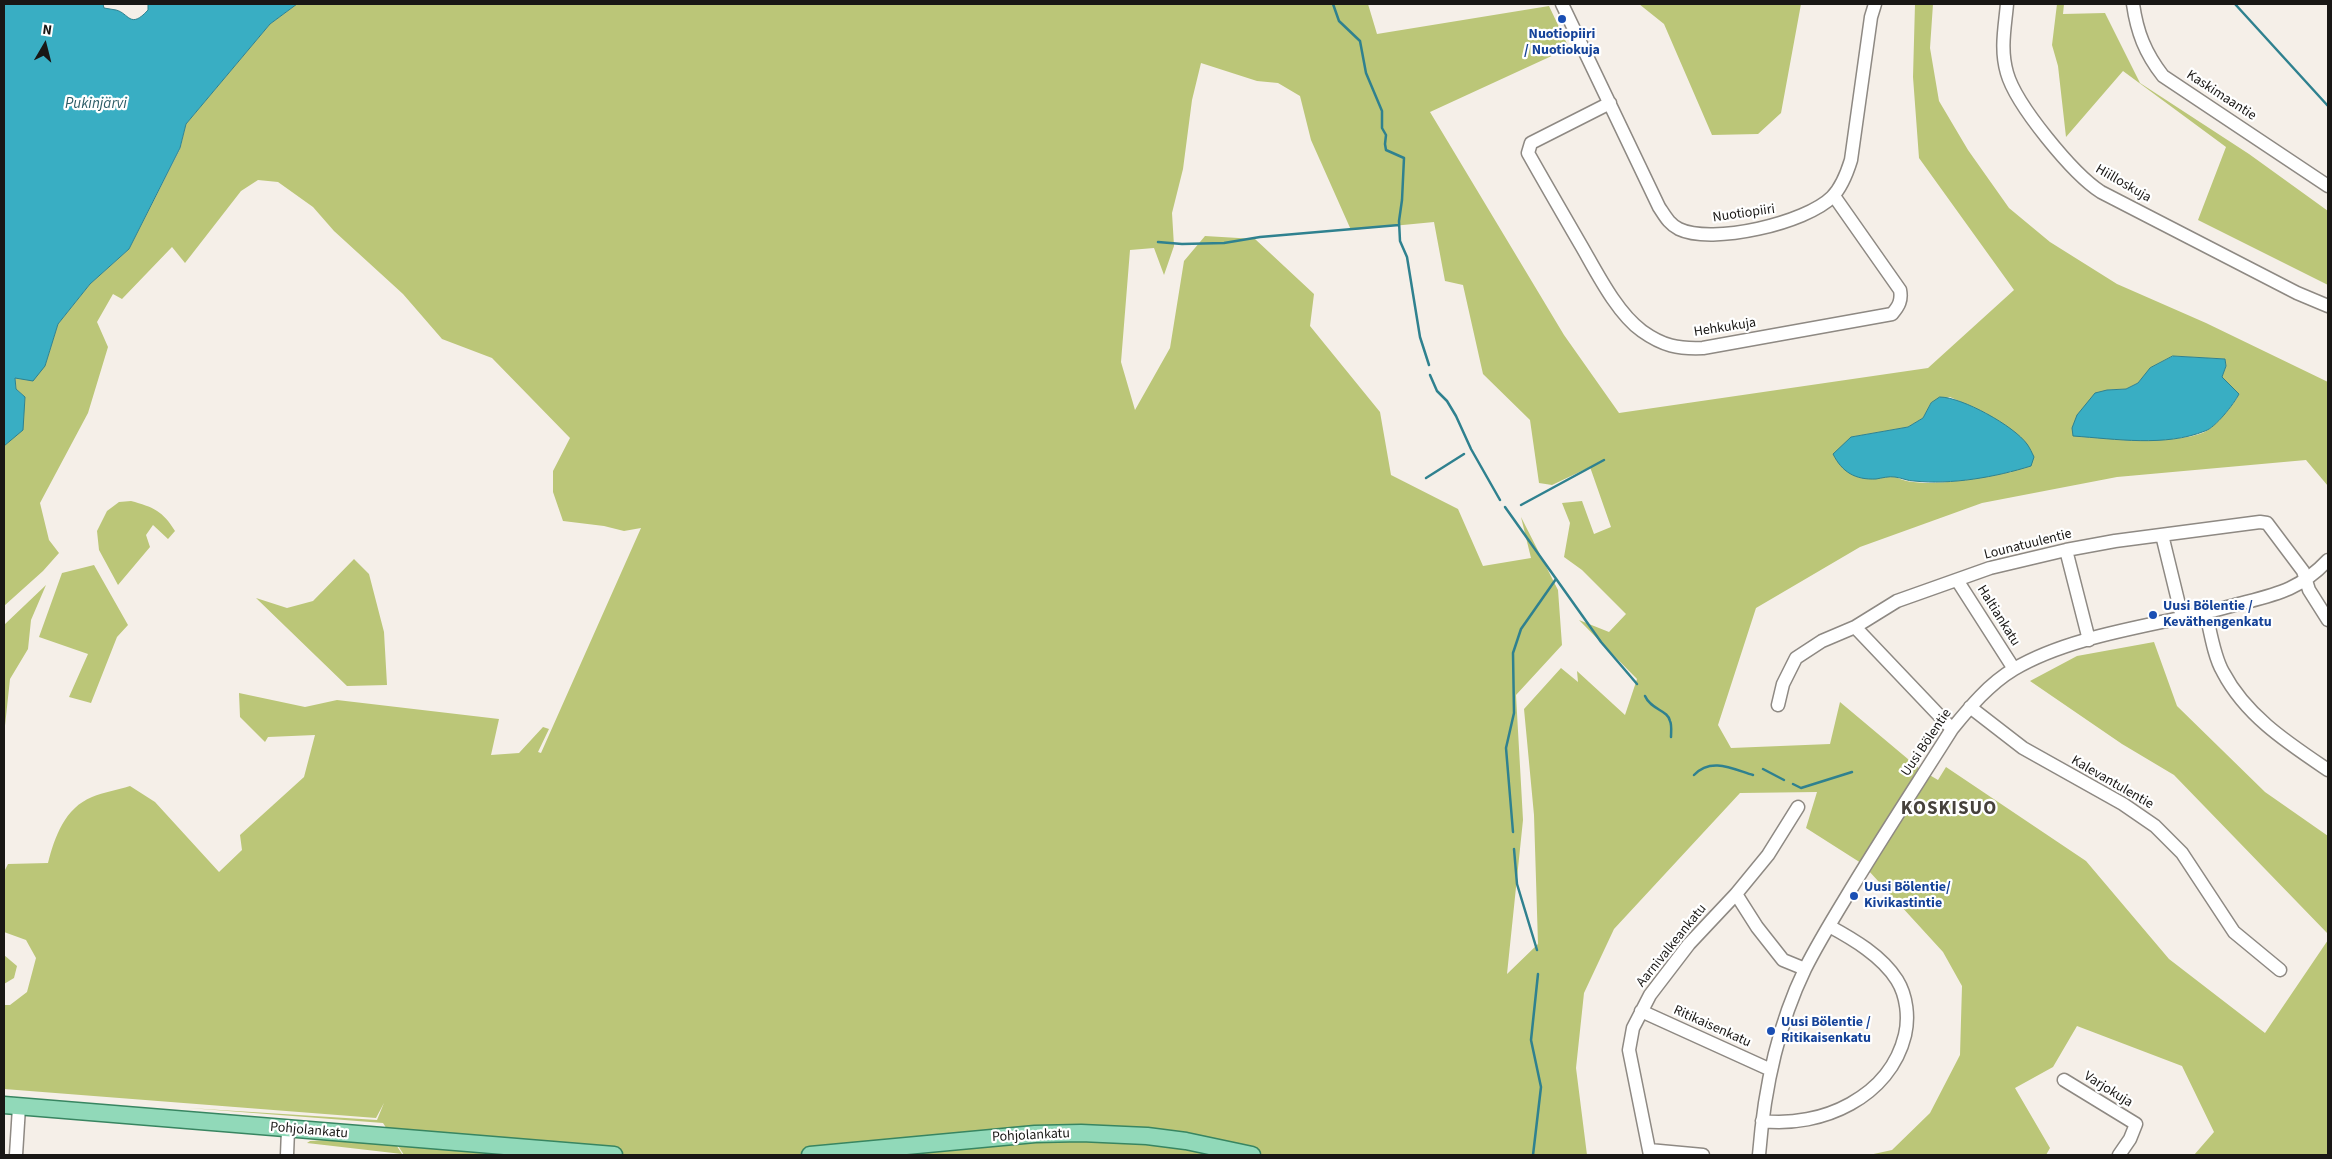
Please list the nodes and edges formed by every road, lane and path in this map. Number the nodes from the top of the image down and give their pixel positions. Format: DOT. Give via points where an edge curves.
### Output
graph roads {
  1 [pos="1562,4"];
  2 [pos="1875,4"];
  3 [pos="2008,4"];
  4 [pos="2133,4"];
  5 [pos="1610,104"];
  6 [pos="2328,186"];
  7 [pos="1834,196"];
  8 [pos="2328,306"];
  9 [pos="2162,535"];
  10 [pos="2066,550"];
  11 [pos="2328,560"];
  12 [pos="1957,580"];
  13 [pos="2306,580"];
  14 [pos="2206,613"];
  15 [pos="2182,617"];
  16 [pos="2328,620"];
  17 [pos="1855,627"];
  18 [pos="2089,640"];
  19 [pos="2014,669"];
  20 [pos="1778,705"];
  21 [pos="1970,707"];
  22 [pos="1952,729"];
  23 [pos="2328,770"];
  24 [pos="1798,807"];
  25 [pos="1736,894"];
  26 [pos="1829,926"];
  27 [pos="1805,969"];
  28 [pos="2280,970"];
  29 [pos="1641,1011"];
  30 [pos="1771,1070"];
  31 [pos="2064,1080"];
  32 [pos="11,1106"];
  33 [pos="1762,1121"];
  34 [pos="288,1130"];
  35 [pos="921,1151"];
  36 [pos="1650,1153"];
  37 [pos="16,1155"];
  38 [pos="287,1155"];
  39 [pos="614,1155"];
  40 [pos="810,1155"];
  41 [pos="1252,1155"];
  42 [pos="1703,1155"];
  43 [pos="1759,1155"];
  44 [pos="2119,1155"];
  1 -- 5 [label="street, Nuotiopiiri"];
  2 -- 7 [label="street, Nuotiopiiri" via="1870,17 1851,160"];
  3 -- 8 [label="street, Hiilloskuja" via="2002,47 2012,86 2028,112 2086,183"];
  4 -- 6 [label="street, Kaskimaantie" via="2141,42 2163,76"];
  5 -- 7 [label="street, Nuotiopiiri" via="1659,207 1668,222 1680,230 1716,235 1780,224 1807,214"];
  5 -- 7 [label="street, Hehkukuja" via="1532,143 1528,153 1624,314 1660,342 1678,348 1703,348 1892,314 1902,297 1900,290"];
  9 -- 10 [label="street, Lounatuulentie"];
  9 -- 13 [label="street, Lounatuulentie" via="2267,523 2303,571"];
  9 -- 15 [label="street"];
  10 -- 12 [label="street, Lounatuulentie" via="1990,568"];
  10 -- 18 [label="street"];
  11 -- 13 [label="street, Uusi Bölentie"];
  12 -- 17 [label="street, Lounatuulentie" via="1897,601"];
  12 -- 19 [label="street, Haltiankatu"];
  13 -- 14 [label="street, Uusi Bölentie" via="2279,594"];
  13 -- 16 [label="street"];
  14 -- 15 [label="street, Uusi Bölentie"];
  14 -- 23 [label="street" via="2222,671 2249,710 2284,740"];
  15 -- 18 [label="street, Uusi Bölentie"];
  17 -- 20 [label="street, Lounatuulentie" via="1822,641 1796,658 1783,684"];
  17 -- 22 [label="street"];
  18 -- 19 [label="street, Uusi Bölentie" via="2048,653"];
  19 -- 21 [label="street, Uusi Bölentie"];
  21 -- 22 [label="street, Uusi Bölentie"];
  21 -- 28 [label="street, Kalevantulentie" via="2023,748 2123,804 2155,826 2182,853 2234,932"];
  22 -- 26 [label="street, Uusi Bölentie"];
  24 -- 25 [label="street, Aarnivalkeankatu" via="1768,855"];
  25 -- 27 [label="street" via="1783,960"];
  25 -- 29 [label="street, Aarnivalkeankatu" via="1689,944 1650,994"];
  26 -- 27 [label="street, Uusi Bölentie"];
  26 -- 33 [label="street" via="1879,959 1897,980 1906,1005 1907,1028 1902,1048 1892,1068 1875,1088 1852,1104 1825,1115"];
  27 -- 30 [label="street, Uusi Bölentie"];
  29 -- 30 [label="street, Ritikaisenkatu"];
  29 -- 36 [label="street, Aarnivalkeankatu" via="1633,1028 1629,1050"];
  30 -- 33 [label="street, Uusi Bölentie"];
  31 -- 44 [label="street, Varjokuja" via="2136,1124"];
  32 -- 34 [label="main road, Pohjolankatu"];
  32 -- 37 [label="street"];
  33 -- 43 [label="street, Uusi Bölentie"];
  34 -- 38 [label="street"];
  34 -- 39 [label="main road, Pohjolankatu"];
  35 -- 40 [label="main road, Pohjolankatu"];
  35 -- 41 [label="main road, Pohjolankatu" via="1035,1134 1119,1134 1186,1141"];
  36 -- 42 [label="street"];
}
